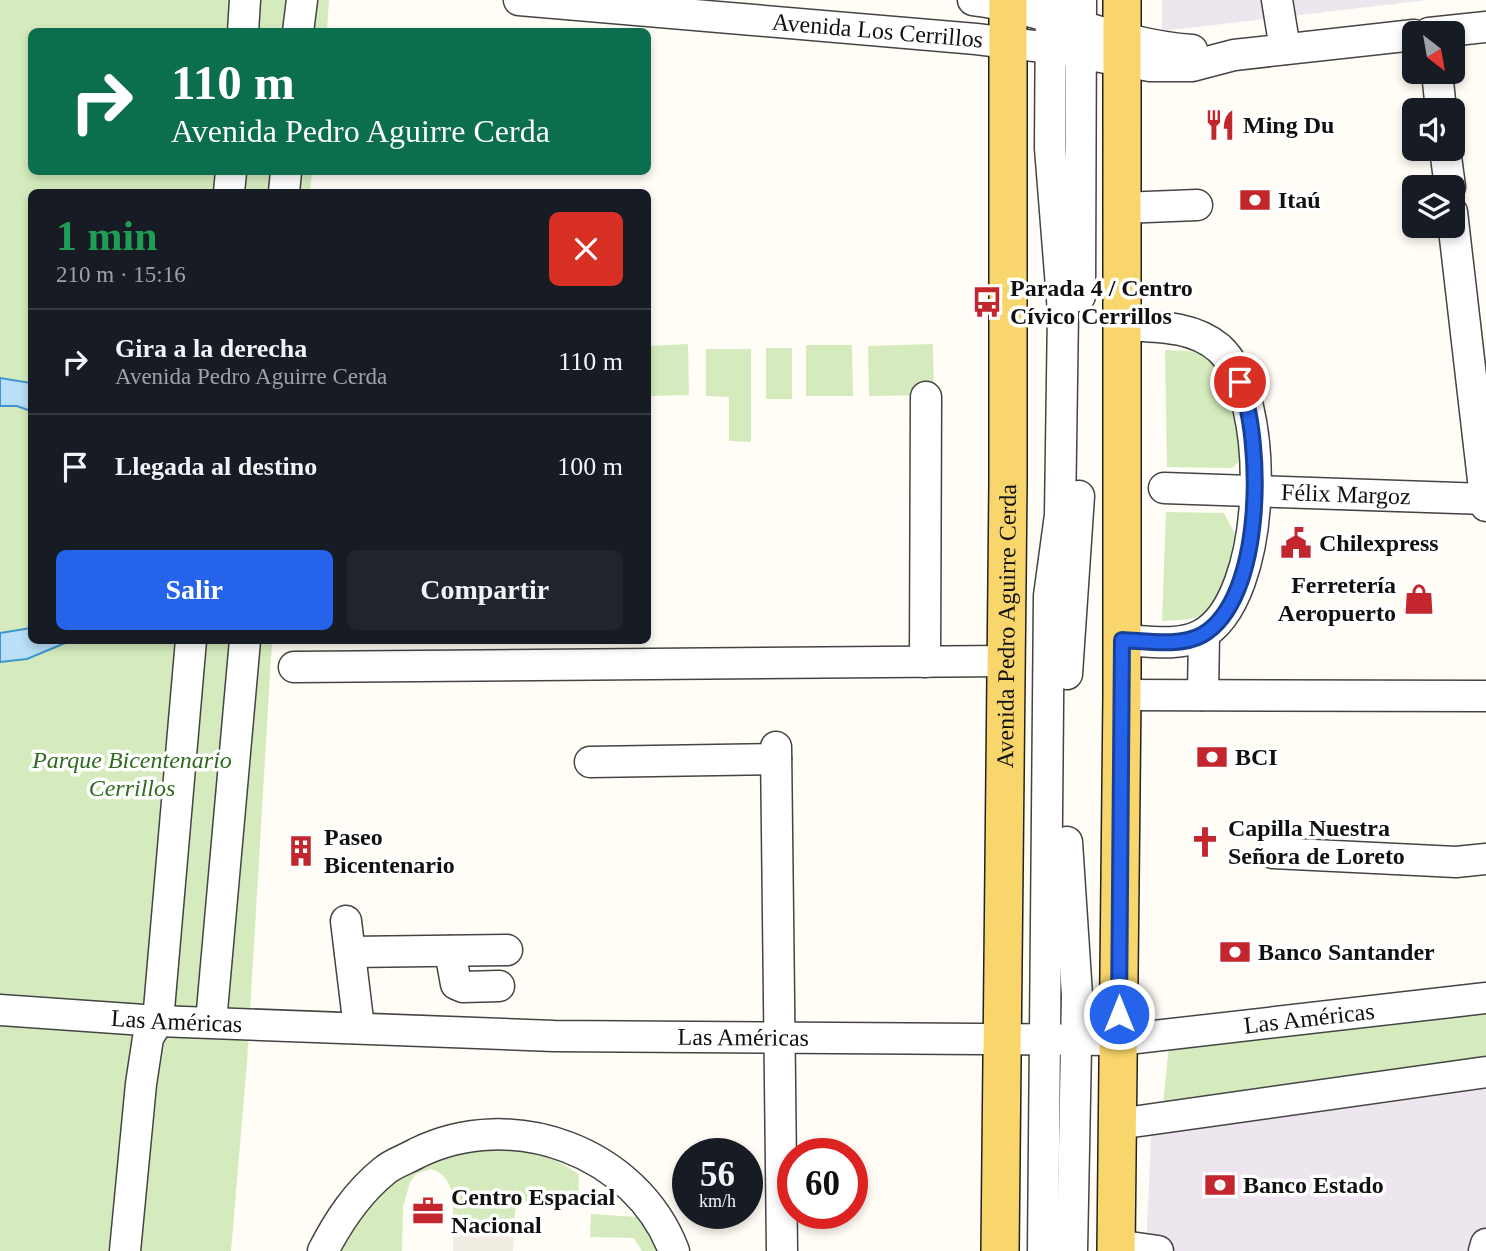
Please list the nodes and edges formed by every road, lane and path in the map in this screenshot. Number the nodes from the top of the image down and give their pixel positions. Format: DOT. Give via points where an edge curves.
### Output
graph roads {
  1 [pos="245,0"];
  2 [pos="302,0"];
  3 [pos="519,0"];
  4 [pos="1277,0"];
  5 [pos="1129,1"];
  6 [pos="997,2"];
  7 [pos="1051,9"];
  8 [pos="1081,27"];
  9 [pos="1486,27"];
  10 [pos="243,28"];
  11 [pos="298,28"];
  12 [pos="1465,29"];
  13 [pos="1402,36"];
  14 [pos="1008,42"];
  15 [pos="1051,48"];
  16 [pos="1285,49"];
  17 [pos="1122,51"];
  18 [pos="1197,205"];
  19 [pos="1122,208"];
  20 [pos="1455,238"];
  21 [pos="1122,325"];
  22 [pos="926,397"];
  23 [pos="1164,488"];
  24 [pos="1256,490"];
  25 [pos="1486,499"];
  26 [pos="1486,506"];
  27 [pos="1204,634"];
  28 [pos="1122,640"];
  29 [pos="191,644"];
  30 [pos="245,644"];
  31 [pos="565,652"];
  32 [pos="1006,661"];
  33 [pos="925,662"];
  34 [pos="293,667"];
  35 [pos="1122,695"];
  36 [pos="1203,695"];
  37 [pos="1486,696"];
  38 [pos="590,762"];
  39 [pos="1273,853"];
  40 [pos="1486,859"];
  41 [pos="346,921"];
  42 [pos="507,950"];
  43 [pos="450,951"];
  44 [pos="350,952"];
  45 [pos="499,986"];
  46 [pos="1486,998"];
  47 [pos="0,1010"];
  48 [pos="158,1021"];
  49 [pos="211,1022"];
  50 [pos="359,1028"];
  51 [pos="1003,1038"];
  52 [pos="1046,1039"];
  53 [pos="1078,1039"];
  54 [pos="777,1040"];
  55 [pos="1119,1040"];
  56 [pos="1486,1072"];
  57 [pos="1118,1125"];
  58 [pos="1486,1244"];
  59 [pos="1116,1248"];
  60 [pos="125,1251"];
  61 [pos="323,1251"];
  62 [pos="674,1251"];
  63 [pos="782,1251"];
  64 [pos="1000,1251"];
  65 [pos="1043,1251"];
  66 [pos="1072,1251"];
  67 [pos="1158,1251"];
  68 [pos="1484,1251"];
  1 -- 10 [label="street"];
  2 -- 11 [label="street"];
  3 -- 14 [label="street, Avenida Los Cerrillos"];
  4 -- 16 [label="street"];
  5 -- 17 [label="main road"];
  6 -- 7 [label="street, Avenida Los Cerrillos"];
  6 -- 14 [label="main road, Avenida Pedro Aguirre Cerda"];
  7 -- 8 [label="street, Avenida Los Cerrillos"];
  7 -- 15 [label="street"];
  8 -- 15 [label="street, Avenida Los Cerrillos"];
  8 -- 17 [label="street, Avenida Los Cerrillos"];
  8 -- 53 [label="street" via="1079,518 1067,674 1068,878"];
  9 -- 12 [label="street"];
  13 -- 16 [label="street, Avenida Los Cerrillos"];
  14 -- 15 [label="street, Avenida Los Cerrillos"];
  14 -- 32 [label="main road, Avenida Pedro Aguirre Cerda"];
  15 -- 52 [label="street" via="1051,161 1063,312 1060,515 1049,596"];
  16 -- 17 [label="street, Avenida Los Cerrillos" via="1192,66 1150,66"];
  17 -- 19 [label="main road"];
  18 -- 19 [label="street"];
  19 -- 21 [label="main road"];
  20 -- 25 [label="street"];
  21 -- 24 [label="street" via="1187,331 1226,356 1248,406"];
  21 -- 28 [label="main road"];
  22 -- 33 [label="street"];
  23 -- 24 [label="street, Félix Margoz"];
  24 -- 25 [label="street, Félix Margoz"];
  24 -- 27 [label="street" via="1253,525 1238,581 1226,610"];
  25 -- 26 [label="street"];
  27 -- 28 [label="street" via="1184,640"];
  27 -- 36 [label="street"];
  28 -- 35 [label="main road"];
  29 -- 48 [label="street"];
  30 -- 49 [label="street"];
  31 -- 33 [label="street"];
  31 -- 34 [label="street"];
  32 -- 33 [label="street"];
  32 -- 51 [label="main road, Avenida Pedro Aguirre Cerda"];
  35 -- 36 [label="street"];
  35 -- 55 [label="main road"];
  36 -- 37 [label="street"];
  38 -- 54 [label="street" via="776,753"];
  39 -- 40 [label="street" via="1456,862"];
  41 -- 44 [label="street"];
  42 -- 43 [label="street"];
  43 -- 44 [label="street"];
  43 -- 45 [label="street" via="456,984"];
  44 -- 50 [label="street"];
  46 -- 55 [label="street, Las Américas"];
  47 -- 48 [label="street, Las Américas"];
  48 -- 49 [label="street, Las Américas"];
  48 -- 60 [label="street" via="148,1038 141,1084"];
  49 -- 50 [label="street, Las Américas"];
  50 -- 54 [label="street, Las Américas"];
  51 -- 52 [label="street, Las Américas"];
  51 -- 54 [label="street, Las Américas"];
  51 -- 64 [label="main road, Avenida Pedro Aguirre Cerda"];
  52 -- 53 [label="street, Las Américas"];
  52 -- 65 [label="street"];
  53 -- 55 [label="street, Las Américas"];
  53 -- 66 [label="street"];
  54 -- 63 [label="street"];
  55 -- 57 [label="main road"];
  56 -- 57 [label="street"];
  57 -- 59 [label="main road"];
  58 -- 68 [label="street"];
  59 -- 67 [label="street"];
  61 -- 62 [label="street" via="341,1214 385,1170 442,1141 504,1132 567,1144 622,1176 664,1225"];
}
